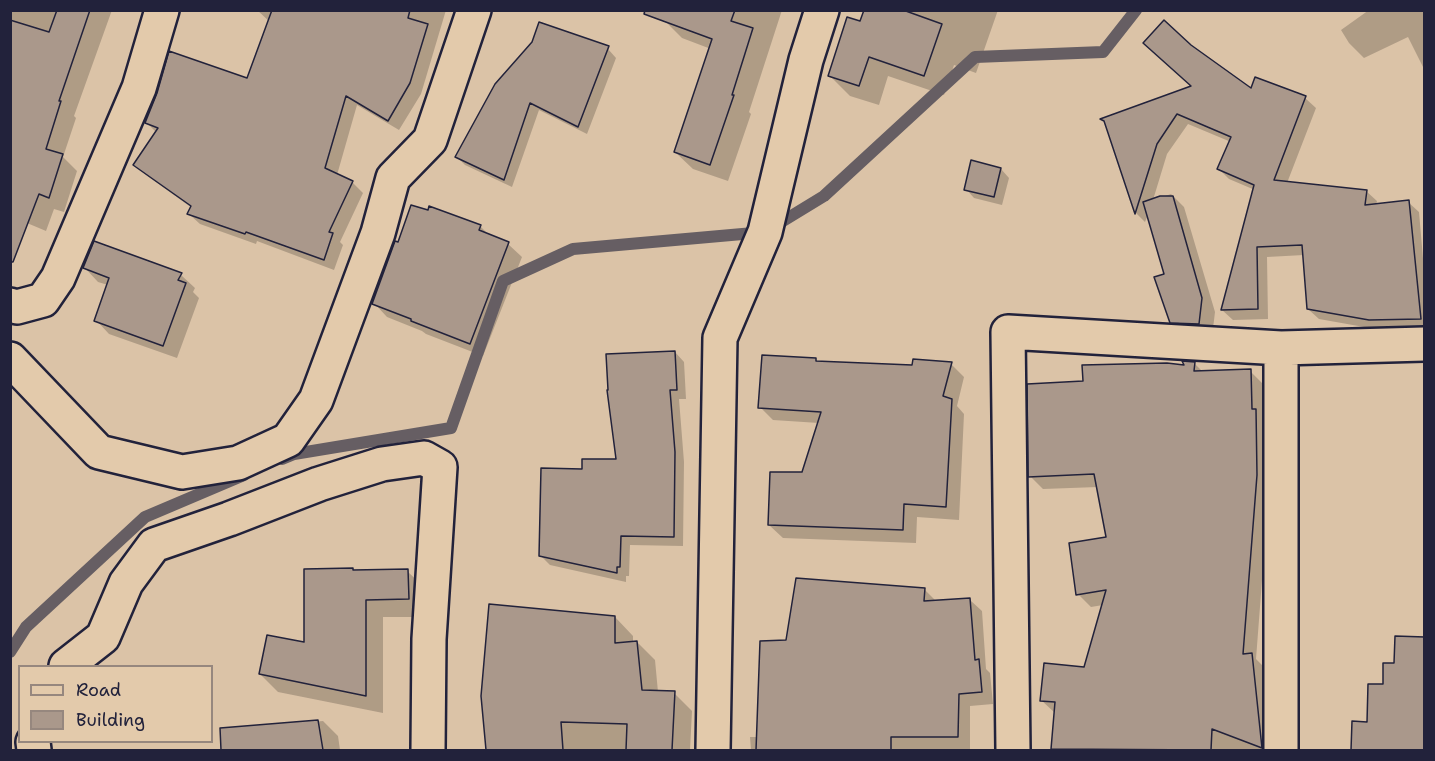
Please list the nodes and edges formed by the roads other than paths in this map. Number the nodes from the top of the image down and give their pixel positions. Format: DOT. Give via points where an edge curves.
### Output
graph roads {
  1 [pos="162,10"];
  2 [pos="474,10"];
  3 [pos="822,10"];
  4 [pos="10,305"];
  5 [pos="1425,344"];
  6 [pos="1281,348"];
  7 [pos="10,360"];
  8 [pos="67,665"];
  9 [pos="428,750"];
  10 [pos="713,750"];
  11 [pos="1013,750"];
  12 [pos="1281,750"];
  1 -- 4 [label="street" via="139,88 58,278 43,300 17,307"];
  2 -- 7 [label="street" via="430,140 393,178 378,232 316,400 288,440 238,463 182,472 99,452"];
  3 -- 10 [label="street" via="765,232 720,338"];
  5 -- 6 [label="street"];
  6 -- 11 [label="street" via="1008,332"];
  6 -- 12 [label="street"];
  8 -- 9 [label="street" via="103,637 126,584 154,545 319,484 382,464 424,458 440,467 429,639"];
}
